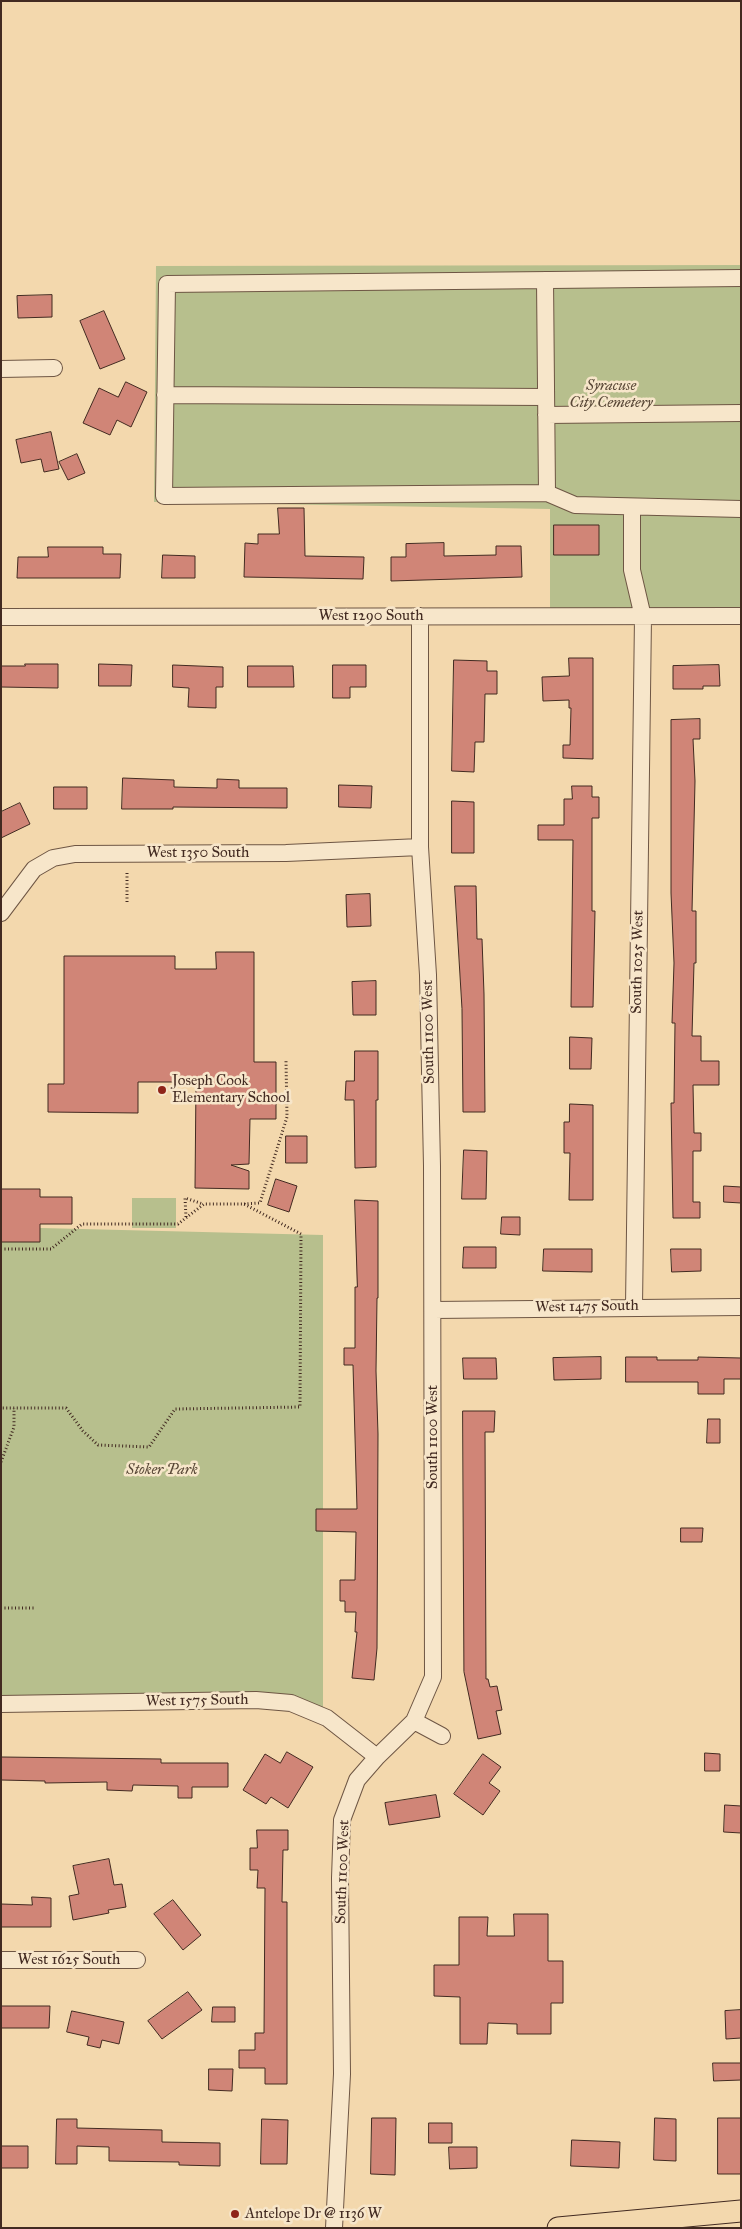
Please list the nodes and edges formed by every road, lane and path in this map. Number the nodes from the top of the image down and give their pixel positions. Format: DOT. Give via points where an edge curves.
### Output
graph roads {
  1 [pos="741,278"];
  2 [pos="545,280"];
  3 [pos="1,368"];
  4 [pos="54,368"];
  5 [pos="166,395"];
  6 [pos="546,398"];
  7 [pos="741,413"];
  8 [pos="546,415"];
  9 [pos="547,493"];
  10 [pos="632,507"];
  11 [pos="741,508"];
  12 [pos="420,616"];
  13 [pos="741,616"];
  14 [pos="1,617"];
  15 [pos="643,617"];
  16 [pos="420,847"];
  17 [pos="127,873"];
  18 [pos="127,902"];
  19 [pos="1,913"];
  20 [pos="286,1061"];
  21 [pos="204,1204"];
  22 [pos="244,1204"];
  23 [pos="186,1218"];
  24 [pos="1,1248"];
  25 [pos="634,1306"];
  26 [pos="741,1307"];
  27 [pos="432,1310"];
  28 [pos="1,1408"];
  29 [pos="14,1408"];
  30 [pos="1,1462"];
  31 [pos="1,1608"];
  32 [pos="36,1608"];
  33 [pos="1,1704"];
  34 [pos="414,1721"];
  35 [pos="442,1736"];
  36 [pos="377,1757"];
  37 [pos="1,1960"];
  38 [pos="137,1960"];
  39 [pos="741,2211"];
  40 [pos="334,2228"];
  41 [pos="558,2228"];
  1 -- 2 [label="street"];
  2 -- 5 [label="street" via="167,284"];
  2 -- 6 [label="street"];
  3 -- 4 [label="street"];
  5 -- 6 [label="street"];
  5 -- 9 [label="street" via="164,496"];
  6 -- 8 [label="street"];
  7 -- 8 [label="street"];
  8 -- 9 [label="street"];
  9 -- 10 [label="street" via="575,505"];
  10 -- 11 [label="street"];
  10 -- 15 [label="street, South 1025 West" via="632,570"];
  12 -- 14 [label="street, West 1290 South"];
  12 -- 15 [label="street, West 1290 South"];
  12 -- 16 [label="street, South 1100 West"];
  13 -- 15 [label="street, West 1290 South"];
  15 -- 25 [label="street, South 1025 West"];
  16 -- 19 [label="street, West 1350 South" via="286,853 75,854 54,858 34,870"];
  16 -- 27 [label="street, South 1100 West" via="428,975"];
  17 -- 18 [label="path"];
  20 -- 22 [label="path" via="287,1117 260,1203"];
  21 -- 22 [label="path"];
  21 -- 23 [label="path"];
  21 -- 23 [label="path" via="185,1198"];
  22 -- 29 [label="path" via="301,1234 300,1407 175,1409 149,1447 98,1445 66,1408"];
  23 -- 24 [label="path" via="178,1224 82,1224 51,1249"];
  25 -- 26 [label="street, West 1475 South"];
  25 -- 27 [label="street, West 1475 South"];
  27 -- 34 [label="street, South 1100 West" via="433,1677"];
  28 -- 29 [label="path"];
  29 -- 30 [label="path" via="14,1427"];
  31 -- 32 [label="path"];
  33 -- 36 [label="street, West 1575 South" via="256,1700 291,1703 328,1718"];
  34 -- 35 [label="street"];
  34 -- 36 [label="street, South 1100 West"];
  36 -- 40 [label="street, South 1100 West" via="357,1780 342,1820 342,2074"];
  37 -- 38 [label="street, West 1625 South"];
  39 -- 41 [label="main road"];
}
